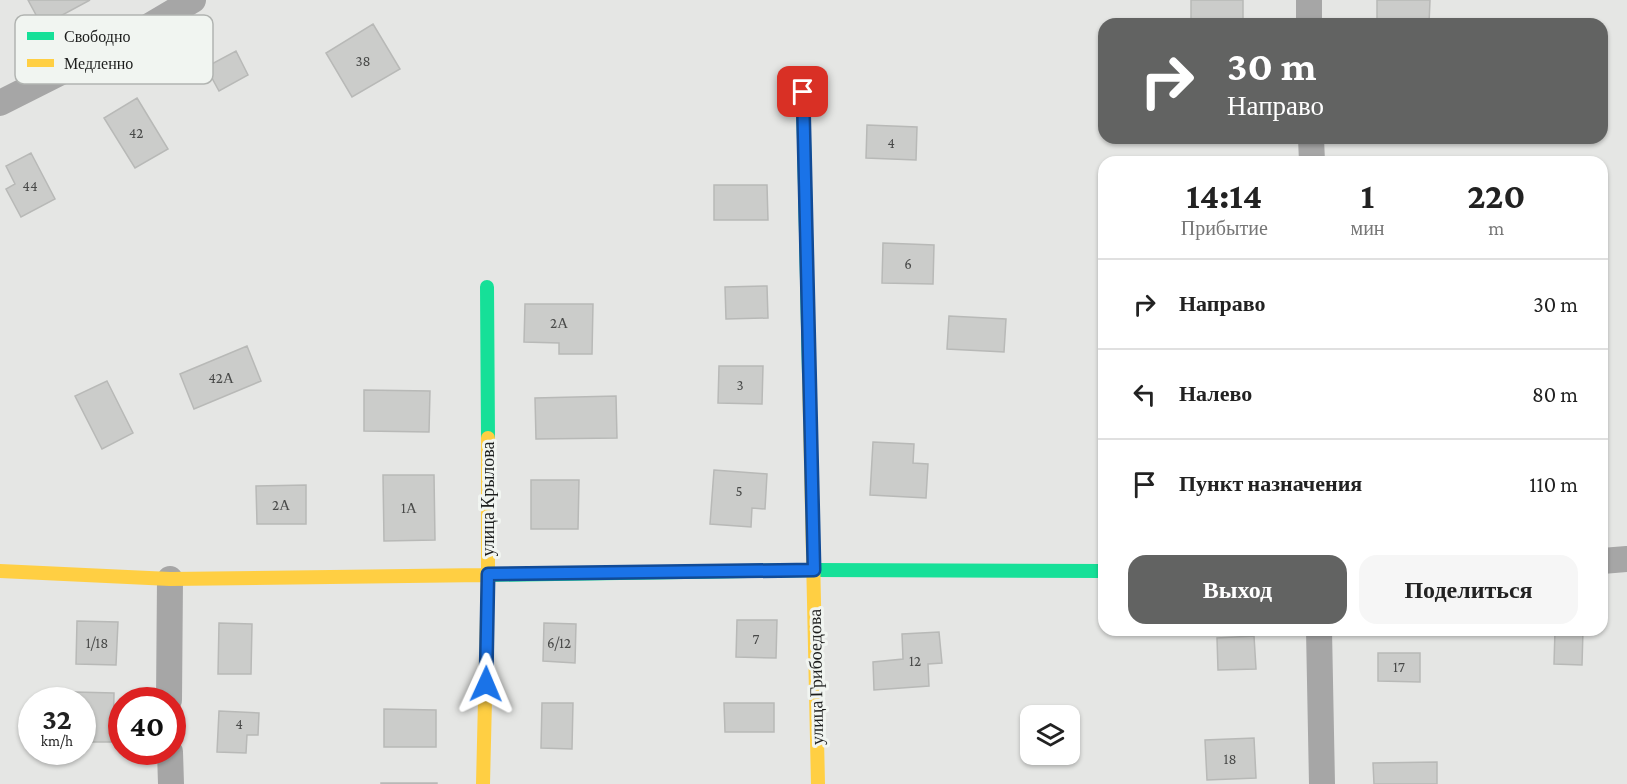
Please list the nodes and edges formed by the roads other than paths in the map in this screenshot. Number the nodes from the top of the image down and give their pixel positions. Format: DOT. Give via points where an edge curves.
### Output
graph roads {
  1 [pos="193,0"];
  2 [pos="1309,0"];
  3 [pos="168,15"];
  4 [pos="1310,18"];
  5 [pos="38,84"];
  6 [pos="803,92"];
  7 [pos="0,103"];
  8 [pos="488,287"];
  9 [pos="1627,560"];
  10 [pos="1608,561"];
  11 [pos="814,570"];
  12 [pos="0,571"];
  13 [pos="1098,572"];
  14 [pos="488,574"];
  15 [pos="170,579"];
  16 [pos="1319,636"];
  17 [pos="169,687"];
  18 [pos="170,765"];
  19 [pos="171,784"];
  20 [pos="483,784"];
  21 [pos="818,784"];
  22 [pos="1322,784"];
  1 -- 3 [label="street"];
  2 -- 4 [label="street"];
  5 -- 7 [label="street"];
  6 -- 11 [label="street, улица Грибоедова"];
  8 -- 14 [label="street, улица Крылова"];
  9 -- 10 [label="street"];
  11 -- 13 [label="street"];
  11 -- 14 [label="street"];
  11 -- 21 [label="street, улица Грибоедова"];
  12 -- 15 [label="street"];
  14 -- 15 [label="street"];
  14 -- 20 [label="street, улица Крылова"];
  15 -- 17 [label="street"];
  16 -- 22 [label="street"];
  18 -- 19 [label="street"];
}
